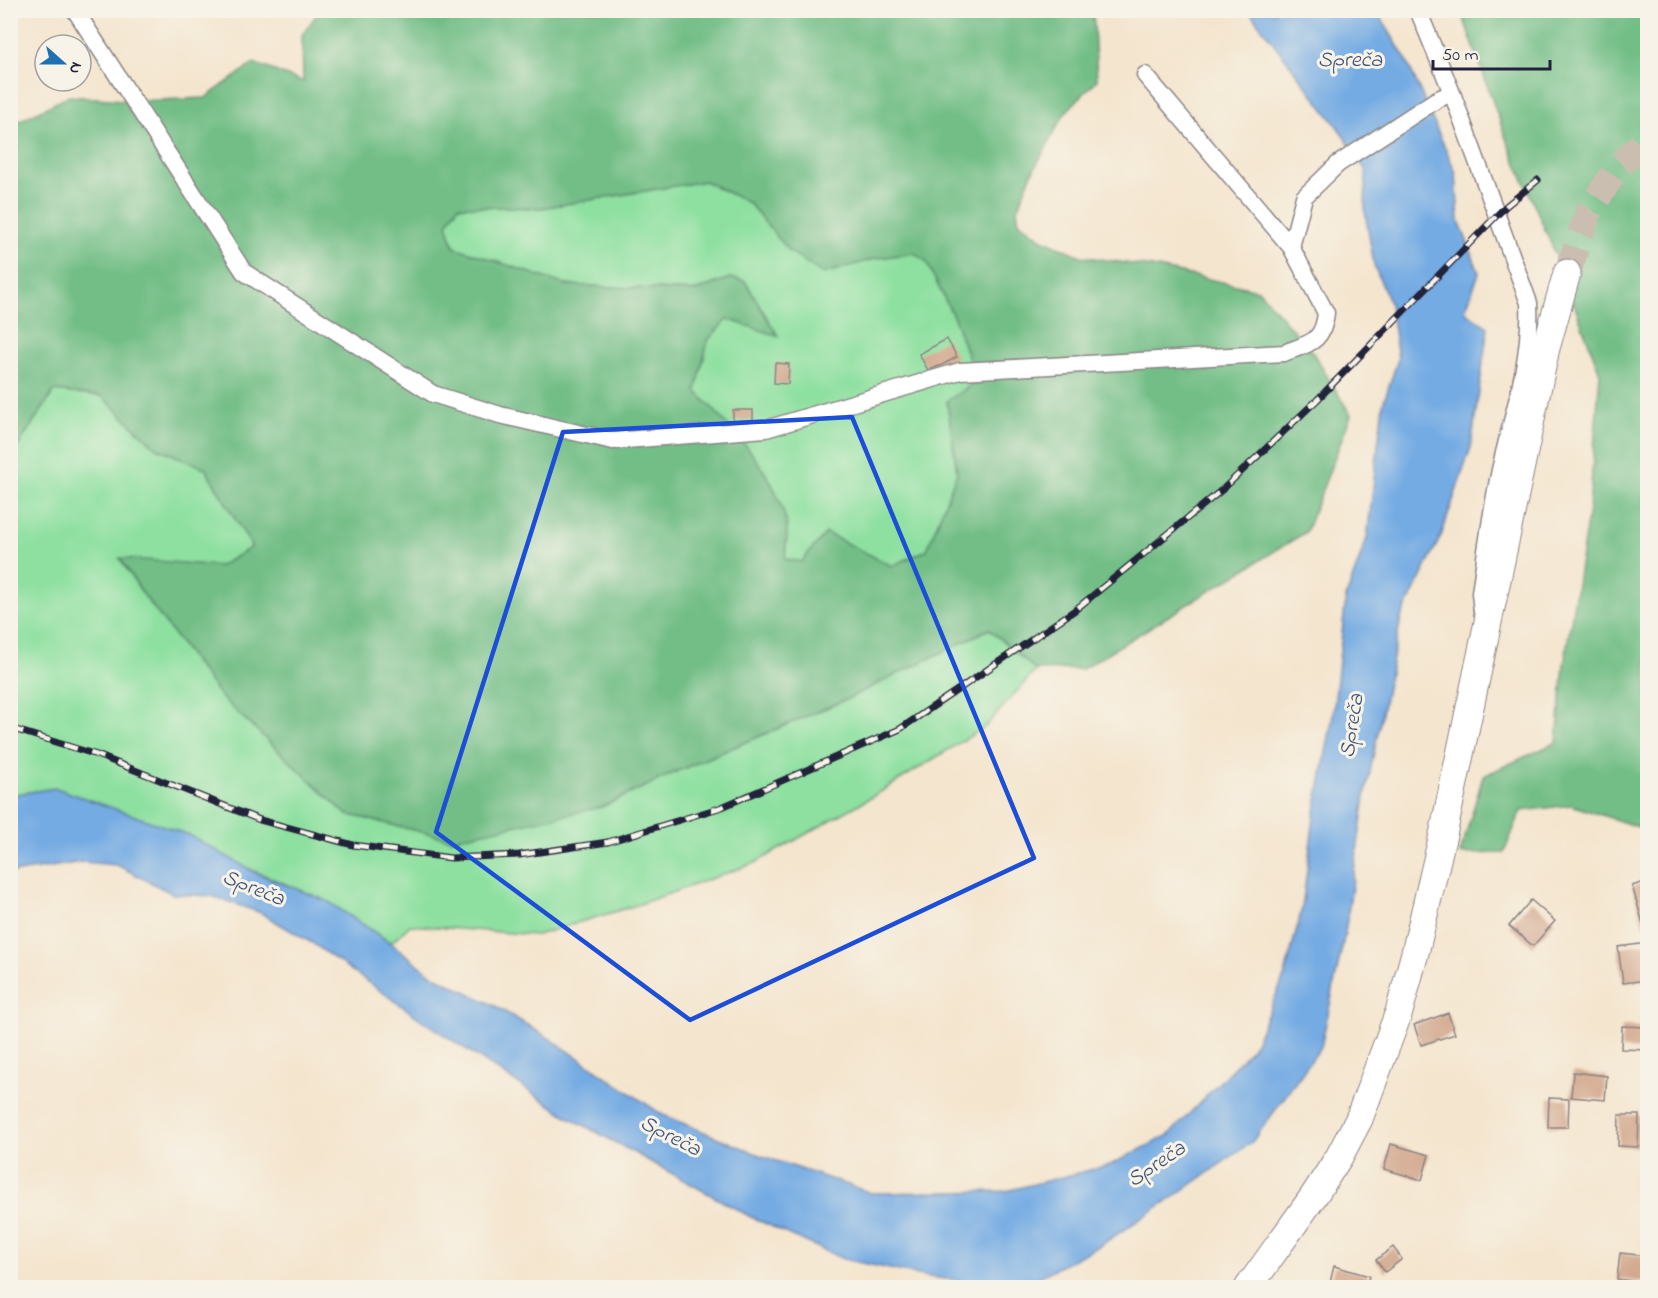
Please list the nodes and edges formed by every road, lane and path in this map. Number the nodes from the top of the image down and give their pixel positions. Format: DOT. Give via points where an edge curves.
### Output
graph roads {
  1 [pos="75,10"];
  2 [pos="1418,10"];
  3 [pos="1145,75"];
  4 [pos="1452,93"];
  5 [pos="1291,247"];
  6 [pos="1567,273"];
  7 [pos="1489,618"];
  8 [pos="1248,1287"];
  1 -- 5 [label="street" via="244,272 433,394 500,415 613,441 766,429 960,371 1284,353 1317,339 1326,313"];
  2 -- 4 [label="street"];
  3 -- 5 [label="street"];
  4 -- 5 [label="street" via="1338,164 1304,198"];
  4 -- 7 [label="street" via="1529,303 1530,324 1480,593 1482,612"];
  6 -- 7 [label="main road" via="1546,348"];
  7 -- 8 [label="main road" via="1416,949 1378,1071 1339,1157"];
}
